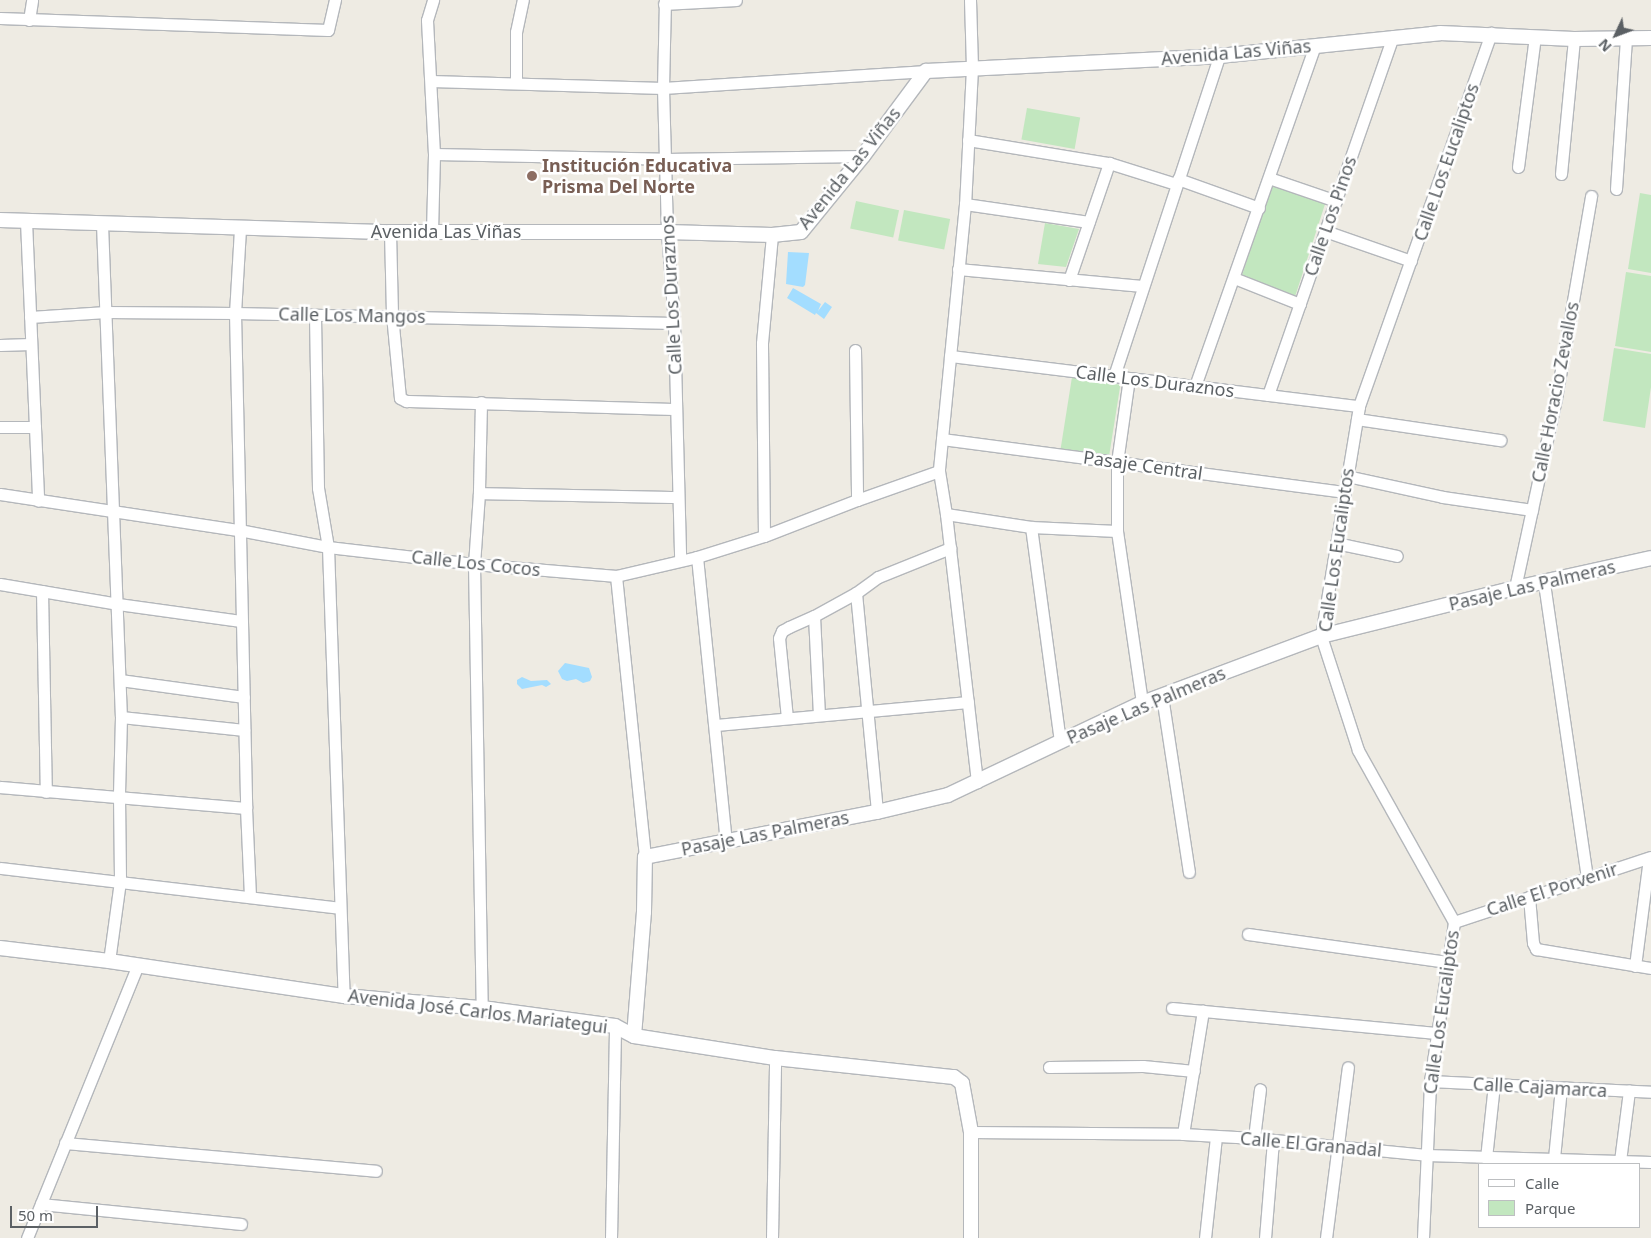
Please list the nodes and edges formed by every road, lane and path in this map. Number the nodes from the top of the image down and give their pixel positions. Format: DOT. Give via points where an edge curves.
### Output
graph roads {
  1 [pos="32,0"];
  2 [pos="335,0"];
  3 [pos="433,0"];
  4 [pos="523,0"];
  5 [pos="736,0"];
  6 [pos="970,0"];
  7 [pos="665,2"];
  8 [pos="0,18"];
  9 [pos="29,20"];
  10 [pos="1491,33"];
  11 [pos="1393,36"];
  12 [pos="1535,36"];
  13 [pos="1651,38"];
  14 [pos="1574,39"];
  15 [pos="1626,39"];
  16 [pos="1315,46"];
  17 [pos="1219,56"];
  18 [pos="972,68"];
  19 [pos="926,71"];
  20 [pos="431,81"];
  21 [pos="516,83"];
  22 [pos="663,88"];
  23 [pos="968,140"];
  24 [pos="434,154"];
  25 [pos="863,156"];
  26 [pos="666,158"];
  27 [pos="1109,163"];
  28 [pos="1518,168"];
  29 [pos="1561,174"];
  30 [pos="1269,178"];
  31 [pos="1177,181"];
  32 [pos="1616,189"];
  33 [pos="1591,196"];
  34 [pos="1336,201"];
  35 [pos="965,204"];
  36 [pos="1259,208"];
  37 [pos="0,220"];
  38 [pos="26,221"];
  39 [pos="1089,222"];
  40 [pos="102,224"];
  41 [pos="240,229"];
  42 [pos="432,231"];
  43 [pos="1325,231"];
  44 [pos="390,232"];
  45 [pos="667,232"];
  46 [pos="772,235"];
  47 [pos="1411,261"];
  48 [pos="958,269"];
  49 [pos="1234,278"];
  50 [pos="1069,280"];
  51 [pos="1142,286"];
  52 [pos="1300,304"];
  53 [pos="106,312"];
  54 [pos="235,313"];
  55 [pos="392,315"];
  56 [pos="315,316"];
  57 [pos="30,317"];
  58 [pos="674,323"];
  59 [pos="31,344"];
  60 [pos="0,345"];
  61 [pos="855,350"];
  62 [pos="950,356"];
  63 [pos="1114,376"];
  64 [pos="1129,378"];
  65 [pos="1195,386"];
  66 [pos="1268,395"];
  67 [pos="481,402"];
  68 [pos="1359,406"];
  69 [pos="676,409"];
  70 [pos="1357,419"];
  71 [pos="35,427"];
  72 [pos="0,428"];
  73 [pos="942,439"];
  74 [pos="1500,440"];
  75 [pos="1117,462"];
  76 [pos="939,471"];
  77 [pos="1347,476"];
  78 [pos="479,492"];
  79 [pos="1344,492"];
  80 [pos="0,494"];
  81 [pos="678,497"];
  82 [pos="857,500"];
  83 [pos="38,501"];
  84 [pos="1532,510"];
  85 [pos="112,511"];
  86 [pos="946,514"];
  87 [pos="1031,527"];
  88 [pos="239,530"];
  89 [pos="1117,531"];
  90 [pos="764,536"];
  91 [pos="1336,543"];
  92 [pos="328,547"];
  93 [pos="950,548"];
  94 [pos="1396,556"];
  95 [pos="697,557"];
  96 [pos="1651,558"];
  97 [pos="680,560"];
  98 [pos="474,564"];
  99 [pos="616,576"];
  100 [pos="1544,583"];
  101 [pos="0,584"];
  102 [pos="1515,588"];
  103 [pos="42,592"];
  104 [pos="856,593"];
  105 [pos="118,604"];
  106 [pos="814,616"];
  107 [pos="241,621"];
  108 [pos="1322,636"];
  109 [pos="120,680"];
  110 [pos="1162,696"];
  111 [pos="244,697"];
  112 [pos="968,702"];
  113 [pos="1142,703"];
  114 [pos="869,711"];
  115 [pos="819,716"];
  116 [pos="121,717"];
  117 [pos="787,718"];
  118 [pos="716,725"];
  119 [pos="244,730"];
  120 [pos="1060,741"];
  121 [pos="977,782"];
  122 [pos="0,787"];
  123 [pos="46,792"];
  124 [pos="119,796"];
  125 [pos="246,808"];
  126 [pos="877,812"];
  127 [pos="726,841"];
  128 [pos="645,857"];
  129 [pos="1650,857"];
  130 [pos="0,868"];
  131 [pos="1189,872"];
  132 [pos="1586,878"];
  133 [pos="120,882"];
  134 [pos="250,896"];
  135 [pos="1529,897"];
  136 [pos="340,908"];
  137 [pos="1454,922"];
  138 [pos="1248,934"];
  139 [pos="0,948"];
  140 [pos="108,961"];
  141 [pos="1447,962"];
  142 [pos="138,965"];
  143 [pos="1635,966"];
  144 [pos="1651,968"];
  145 [pos="344,996"];
  146 [pos="482,1008"];
  147 [pos="1172,1008"];
  148 [pos="1203,1011"];
  149 [pos="615,1026"];
  150 [pos="1436,1033"];
  151 [pos="634,1036"];
  152 [pos="775,1058"];
  153 [pos="1049,1067"];
  154 [pos="1348,1067"];
  155 [pos="1194,1071"];
  156 [pos="1430,1081"];
  157 [pos="1494,1084"];
  158 [pos="1561,1088"];
  159 [pos="1260,1089"];
  160 [pos="1629,1091"];
  161 [pos="1651,1092"];
  162 [pos="971,1132"];
  163 [pos="1183,1134"];
  164 [pos="1216,1137"];
  165 [pos="1254,1138"];
  166 [pos="1273,1140"];
  167 [pos="65,1143"];
  168 [pos="1337,1146"];
  169 [pos="1426,1156"];
  170 [pos="1486,1158"];
  171 [pos="1554,1158"];
  172 [pos="1620,1160"];
  173 [pos="1651,1162"];
  174 [pos="376,1171"];
  175 [pos="41,1204"];
  176 [pos="241,1224"];
  177 [pos="27,1238"];
  178 [pos="611,1238"];
  179 [pos="772,1238"];
  180 [pos="971,1238"];
  181 [pos="1205,1238"];
  182 [pos="1265,1238"];
  183 [pos="1326,1238"];
  184 [pos="1423,1238"];
  1 -- 9 [label="street"];
  2 -- 9 [label="street" via="328,30"];
  3 -- 20 [label="street" via="427,20"];
  4 -- 21 [label="street" via="516,32"];
  5 -- 7 [label="street"];
  6 -- 18 [label="street"];
  7 -- 22 [label="street, Calle Los Duraznos"];
  8 -- 9 [label="street"];
  10 -- 11 [label="street, Avenida Las Viñas" via="1440,32"];
  10 -- 12 [label="street, Avenida Las Viñas"];
  10 -- 47 [label="street, Calle Los Eucaliptos"];
  11 -- 16 [label="street, Avenida Las Viñas"];
  11 -- 34 [label="street, Calle Los Pinos"];
  12 -- 14 [label="street, Avenida Las Viñas"];
  12 -- 28 [label="street"];
  13 -- 15 [label="street, Avenida Las Viñas"];
  14 -- 15 [label="street, Avenida Las Viñas"];
  14 -- 29 [label="street"];
  15 -- 32 [label="street"];
  16 -- 17 [label="street, Avenida Las Viñas"];
  16 -- 30 [label="street"];
  17 -- 18 [label="street, Avenida Las Viñas"];
  17 -- 31 [label="street"];
  18 -- 19 [label="street, Avenida Las Viñas"];
  18 -- 23 [label="street"];
  19 -- 22 [label="street"];
  19 -- 25 [label="street, Avenida Las Viñas"];
  20 -- 21 [label="street"];
  20 -- 24 [label="street"];
  21 -- 22 [label="street"];
  22 -- 26 [label="street, Calle Los Duraznos"];
  23 -- 27 [label="street"];
  23 -- 35 [label="street"];
  24 -- 26 [label="street"];
  24 -- 42 [label="street"];
  25 -- 26 [label="street"];
  25 -- 46 [label="street, Avenida Las Viñas" via="800,232"];
  26 -- 45 [label="street, Calle Los Duraznos"];
  27 -- 31 [label="street"];
  27 -- 39 [label="street"];
  30 -- 34 [label="street"];
  30 -- 36 [label="street"];
  31 -- 36 [label="street"];
  31 -- 51 [label="street"];
  33 -- 84 [label="street, Calle Horacio Zevallos" via="1556,399"];
  34 -- 43 [label="street, Calle Los Pinos"];
  35 -- 39 [label="street"];
  35 -- 48 [label="street"];
  36 -- 49 [label="street"];
  37 -- 38 [label="street, Avenida Las Viñas"];
  38 -- 40 [label="street, Avenida Las Viñas"];
  38 -- 57 [label="street"];
  39 -- 50 [label="street"];
  40 -- 41 [label="street, Avenida Las Viñas"];
  40 -- 53 [label="street"];
  41 -- 44 [label="street, Avenida Las Viñas"];
  41 -- 54 [label="street"];
  42 -- 44 [label="street, Avenida Las Viñas"];
  42 -- 45 [label="street, Avenida Las Viñas"];
  43 -- 47 [label="street"];
  43 -- 52 [label="street, Calle Los Pinos"];
  44 -- 55 [label="street"];
  45 -- 46 [label="street, Avenida Las Viñas"];
  45 -- 58 [label="street, Calle Los Duraznos"];
  46 -- 90 [label="street" via="762,343"];
  47 -- 68 [label="street, Calle Los Eucaliptos"];
  48 -- 50 [label="street"];
  48 -- 62 [label="street"];
  49 -- 52 [label="street"];
  49 -- 65 [label="street"];
  50 -- 51 [label="street"];
  51 -- 63 [label="street"];
  52 -- 66 [label="street, Calle Los Pinos"];
  53 -- 54 [label="street, Calle Los Mangos"];
  53 -- 57 [label="street, Calle Los Mangos"];
  53 -- 85 [label="street"];
  54 -- 56 [label="street, Calle Los Mangos"];
  54 -- 88 [label="street"];
  55 -- 56 [label="street, Calle Los Mangos"];
  55 -- 58 [label="street, Calle Los Mangos"];
  55 -- 67 [label="street" via="400,398 406,401"];
  56 -- 92 [label="street" via="318,488"];
  57 -- 59 [label="street"];
  58 -- 69 [label="street, Calle Los Duraznos"];
  59 -- 60 [label="street"];
  59 -- 71 [label="street"];
  61 -- 82 [label="street"];
  62 -- 63 [label="street, Calle Los Duraznos"];
  62 -- 73 [label="street"];
  63 -- 64 [label="street, Calle Los Duraznos"];
  64 -- 65 [label="street, Calle Los Duraznos"];
  64 -- 75 [label="street"];
  65 -- 66 [label="street, Calle Los Duraznos"];
  66 -- 68 [label="street, Calle Los Duraznos"];
  67 -- 69 [label="street"];
  67 -- 78 [label="street"];
  68 -- 70 [label="street, Calle Los Eucaliptos"];
  69 -- 81 [label="street, Calle Los Duraznos"];
  70 -- 74 [label="street"];
  70 -- 77 [label="street, Calle Los Eucaliptos"];
  71 -- 72 [label="street"];
  71 -- 83 [label="street"];
  73 -- 75 [label="street, Pasaje Central"];
  73 -- 76 [label="street"];
  75 -- 79 [label="street, Pasaje Central"];
  75 -- 89 [label="street"];
  76 -- 82 [label="street, Calle Los Cocos"];
  76 -- 86 [label="street"];
  77 -- 79 [label="street, Calle Los Eucaliptos"];
  77 -- 84 [label="street" via="1443,497"];
  78 -- 81 [label="street"];
  78 -- 98 [label="street"];
  79 -- 91 [label="street, Calle Los Eucaliptos"];
  80 -- 83 [label="street, Calle Los Cocos"];
  81 -- 97 [label="street, Calle Los Duraznos"];
  82 -- 90 [label="street, Calle Los Cocos"];
  83 -- 85 [label="street, Calle Los Cocos"];
  84 -- 102 [label="street, Calle Horacio Zevallos"];
  85 -- 88 [label="street, Calle Los Cocos"];
  85 -- 105 [label="street"];
  86 -- 87 [label="street"];
  86 -- 93 [label="street"];
  87 -- 89 [label="street"];
  87 -- 120 [label="street"];
  88 -- 92 [label="street, Calle Los Cocos"];
  88 -- 107 [label="street"];
  89 -- 113 [label="street"];
  90 -- 95 [label="street, Calle Los Cocos"];
  91 -- 94 [label="street"];
  91 -- 108 [label="street, Calle Los Eucaliptos"];
  92 -- 98 [label="street, Calle Los Cocos"];
  92 -- 136 [label="street"];
  93 -- 104 [label="street" via="878,577"];
  93 -- 112 [label="street"];
  95 -- 97 [label="street, Calle Los Cocos"];
  95 -- 118 [label="street"];
  96 -- 100 [label="street, Pasaje Las Palmeras"];
  97 -- 99 [label="street, Calle Los Cocos"];
  98 -- 99 [label="street, Calle Los Cocos"];
  98 -- 146 [label="street"];
  99 -- 128 [label="street"];
  100 -- 102 [label="street, Pasaje Las Palmeras"];
  100 -- 132 [label="street"];
  101 -- 103 [label="street"];
  102 -- 108 [label="street, Pasaje Las Palmeras"];
  103 -- 105 [label="street"];
  103 -- 123 [label="street"];
  104 -- 106 [label="street"];
  104 -- 114 [label="street"];
  105 -- 107 [label="street"];
  105 -- 109 [label="street"];
  106 -- 115 [label="street"];
  106 -- 117 [label="street" via="789,627 779,638"];
  107 -- 111 [label="street"];
  108 -- 110 [label="street, Pasaje Las Palmeras"];
  108 -- 137 [label="street, Calle Los Eucaliptos" via="1358,750"];
  109 -- 111 [label="street"];
  109 -- 116 [label="street"];
  110 -- 113 [label="street, Pasaje Las Palmeras"];
  110 -- 131 [label="street"];
  111 -- 119 [label="street"];
  112 -- 114 [label="street"];
  112 -- 121 [label="street"];
  113 -- 120 [label="street, Pasaje Las Palmeras"];
  114 -- 115 [label="street"];
  114 -- 126 [label="street"];
  115 -- 117 [label="street"];
  116 -- 119 [label="street"];
  116 -- 124 [label="street"];
  117 -- 118 [label="street"];
  118 -- 127 [label="street"];
  119 -- 125 [label="street"];
  120 -- 121 [label="street, Pasaje Las Palmeras"];
  121 -- 126 [label="street, Pasaje Las Palmeras" via="948,795"];
  122 -- 123 [label="street"];
  123 -- 124 [label="street"];
  124 -- 125 [label="street"];
  124 -- 133 [label="street"];
  125 -- 134 [label="street"];
  126 -- 127 [label="street, Pasaje Las Palmeras"];
  127 -- 128 [label="street, Pasaje Las Palmeras"];
  128 -- 151 [label="street"];
  129 -- 132 [label="street, Calle El Porvenir"];
  129 -- 143 [label="street"];
  130 -- 133 [label="street"];
  132 -- 135 [label="street, Calle El Porvenir"];
  133 -- 134 [label="street"];
  133 -- 140 [label="street"];
  134 -- 136 [label="street"];
  135 -- 137 [label="street, Calle El Porvenir"];
  135 -- 143 [label="street" via="1536,948"];
  136 -- 145 [label="street"];
  137 -- 141 [label="street, Calle Los Eucaliptos"];
  138 -- 141 [label="street"];
  139 -- 140 [label="street, Avenida José Carlos Mariategui"];
  140 -- 142 [label="street, Avenida José Carlos Mariategui"];
  141 -- 150 [label="street, Calle Los Eucaliptos"];
  142 -- 145 [label="street, Avenida José Carlos Mariategui"];
  142 -- 167 [label="street"];
  143 -- 144 [label="street"];
  145 -- 146 [label="street, Avenida José Carlos Mariategui"];
  146 -- 149 [label="street, Avenida José Carlos Mariategui"];
  147 -- 148 [label="street"];
  148 -- 150 [label="street"];
  148 -- 155 [label="street"];
  149 -- 151 [label="street, Avenida José Carlos Mariategui"];
  149 -- 178 [label="street"];
  150 -- 156 [label="street, Calle Los Eucaliptos"];
  151 -- 152 [label="street, Avenida José Carlos Mariategui"];
  152 -- 162 [label="street, Avenida José Carlos Mariategui" via="954,1077 962,1083"];
  152 -- 179 [label="street"];
  153 -- 155 [label="street" via="1143,1066"];
  154 -- 168 [label="street"];
  155 -- 163 [label="street"];
  156 -- 157 [label="street, Calle Cajamarca"];
  156 -- 169 [label="street, Calle Los Eucaliptos"];
  157 -- 158 [label="street, Calle Cajamarca"];
  157 -- 170 [label="street"];
  158 -- 160 [label="street, Calle Cajamarca"];
  158 -- 171 [label="street"];
  159 -- 165 [label="street"];
  160 -- 161 [label="street, Calle Cajamarca"];
  160 -- 172 [label="street"];
  162 -- 163 [label="street, Calle El Granadal"];
  162 -- 180 [label="street"];
  163 -- 164 [label="street, Calle El Granadal"];
  164 -- 165 [label="street, Calle El Granadal"];
  164 -- 181 [label="street"];
  165 -- 166 [label="street, Calle El Granadal"];
  166 -- 168 [label="street, Calle El Granadal"];
  166 -- 182 [label="street"];
  167 -- 174 [label="street"];
  167 -- 175 [label="street"];
  168 -- 169 [label="street, Calle El Granadal"];
  168 -- 183 [label="street"];
  169 -- 170 [label="street, Calle El Granadal"];
  169 -- 184 [label="street, Calle Los Eucaliptos"];
  170 -- 171 [label="street, Calle El Granadal"];
  171 -- 172 [label="street, Calle El Granadal"];
  172 -- 173 [label="street, Calle El Granadal"];
  175 -- 176 [label="street"];
  175 -- 177 [label="street"];
}
